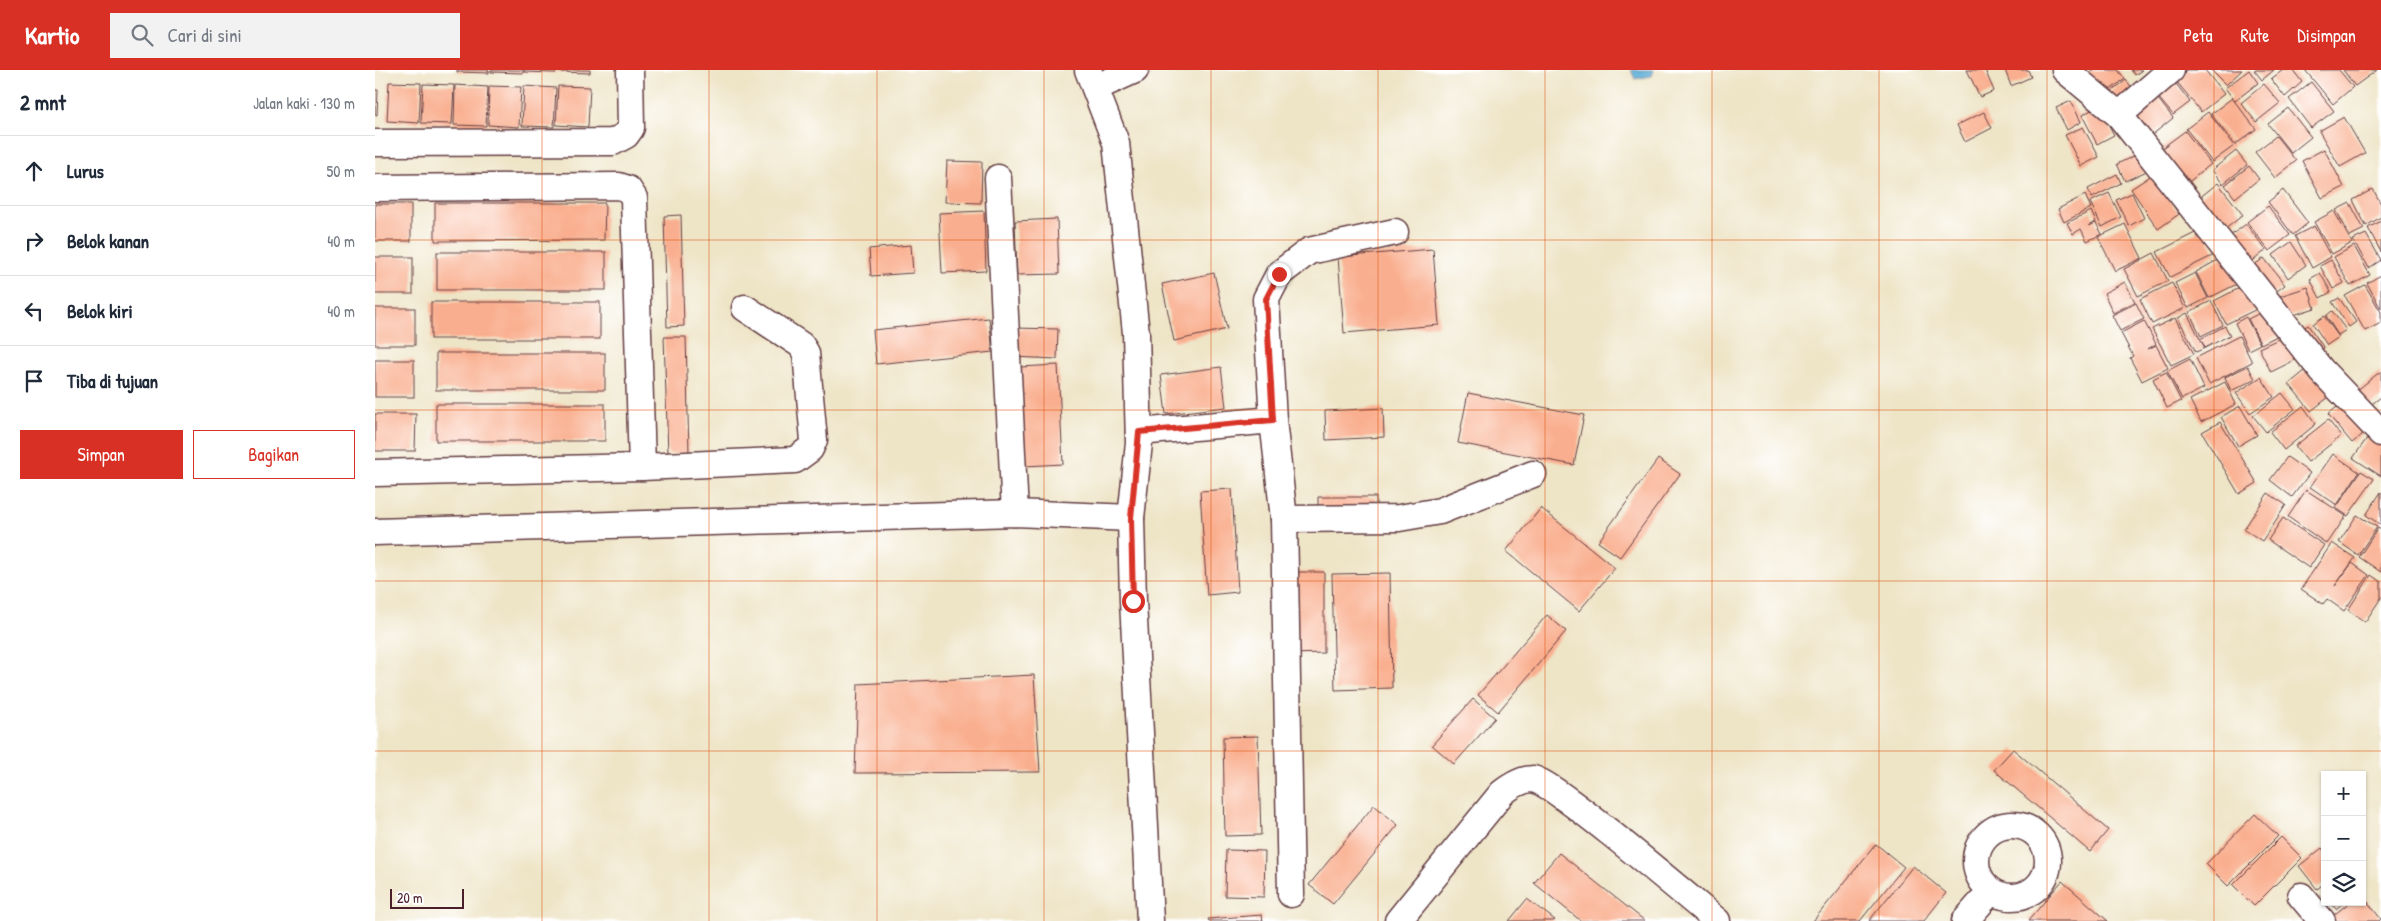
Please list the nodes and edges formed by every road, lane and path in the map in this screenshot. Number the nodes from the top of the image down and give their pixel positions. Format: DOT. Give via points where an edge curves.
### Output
graph roads {
  1 [pos="630,70"];
  2 [pos="1135,70"];
  3 [pos="2065,70"];
  4 [pos="2171,70"];
  5 [pos="1091,79"];
  6 [pos="2119,115"];
  7 [pos="375,143"];
  8 [pos="998,178"];
  9 [pos="375,188"];
  10 [pos="1395,232"];
  11 [pos="745,308"];
  12 [pos="1273,420"];
  13 [pos="1139,432"];
  14 [pos="2381,433"];
  15 [pos="642,467"];
  16 [pos="375,473"];
  17 [pos="1533,474"];
  18 [pos="1015,513"];
  19 [pos="1131,518"];
  20 [pos="1284,519"];
  21 [pos="375,532"];
  22 [pos="1991,892"];
  23 [pos="1291,894"];
  24 [pos="2301,896"];
  25 [pos="1150,921"];
  26 [pos="1398,921"];
  27 [pos="1717,921"];
  28 [pos="1965,921"];
  29 [pos="2322,921"];
  1 -- 7 [label="street" via="631,128 613,142"];
  2 -- 5 [label="street"];
  3 -- 6 [label="street"];
  4 -- 6 [label="street"];
  5 -- 13 [label="street" via="1116,143 1135,327"];
  6 -- 14 [label="street" via="2322,371"];
  8 -- 18 [label="street"];
  9 -- 15 [label="street" via="628,188 634,198"];
  10 -- 12 [label="street" via="1309,251 1279,274 1266,299"];
  11 -- 15 [label="street" via="801,345 806,353 814,440 810,449 795,460 784,462"];
  12 -- 13 [label="street"];
  12 -- 20 [label="street"];
  13 -- 19 [label="street"];
  15 -- 16 [label="street"];
  17 -- 20 [label="street" via="1440,511 1399,518"];
  18 -- 19 [label="street"];
  18 -- 21 [label="street"];
  19 -- 25 [label="street"];
  20 -- 23 [label="street"];
  22 -- 28 [label="street"];
  24 -- 29 [label="street"];
  26 -- 27 [label="street" via="1502,793 1511,786 1534,779 1578,808"];
}
